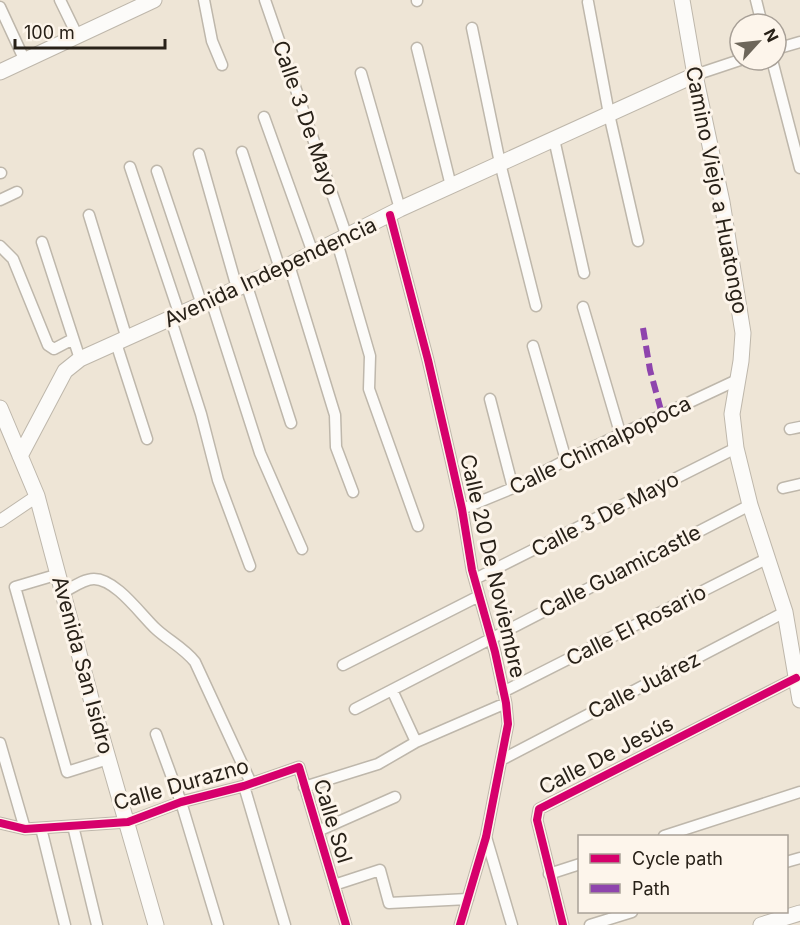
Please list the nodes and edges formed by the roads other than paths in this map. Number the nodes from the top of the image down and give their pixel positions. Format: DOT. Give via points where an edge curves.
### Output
graph roads {
  1 [pos="60,0"];
  2 [pos="154,0"];
  3 [pos="204,0"];
  4 [pos="265,0"];
  5 [pos="682,0"];
  6 [pos="588,2"];
  7 [pos="0,7"];
  8 [pos="472,28"];
  9 [pos="78,37"];
  10 [pos="417,48"];
  11 [pos="25,61"];
  12 [pos="728,64"];
  13 [pos="222,65"];
  14 [pos="0,72"];
  15 [pos="775,72"];
  16 [pos="361,73"];
  17 [pos="695,75"];
  18 [pos="609,114"];
  19 [pos="264,117"];
  20 [pos="554,139"];
  21 [pos="242,152"];
  22 [pos="199,154"];
  23 [pos="500,163"];
  24 [pos="130,167"];
  25 [pos="800,168"];
  26 [pos="157,171"];
  27 [pos="451,186"];
  28 [pos="18,192"];
  29 [pos="0,200"];
  30 [pos="395,212"];
  31 [pos="88,215"];
  32 [pos="342,239"];
  33 [pos="639,241"];
  34 [pos="42,242"];
  35 [pos="0,246"];
  36 [pos="313,253"];
  37 [pos="285,267"];
  38 [pos="584,273"];
  39 [pos="242,286"];
  40 [pos="206,302"];
  41 [pos="536,306"];
  42 [pos="583,307"];
  43 [pos="175,318"];
  44 [pos="73,339"];
  45 [pos="121,341"];
  46 [pos="533,346"];
  47 [pos="80,359"];
  48 [pos="737,380"];
  49 [pos="490,399"];
  50 [pos="0,408"];
  51 [pos="291,423"];
  52 [pos="621,436"];
  53 [pos="147,439"];
  54 [pos="736,448"];
  55 [pos="20,456"];
  56 [pos="566,460"];
  57 [pos="800,484"];
  58 [pos="513,488"];
  59 [pos="783,488"];
  60 [pos="353,492"];
  61 [pos="37,496"];
  62 [pos="750,505"];
  63 [pos="462,509"];
  64 [pos="0,521"];
  65 [pos="418,526"];
  66 [pos="302,549"];
  67 [pos="768,558"];
  68 [pos="250,566"];
  69 [pos="59,574"];
  70 [pos="475,579"];
  71 [pos="64,592"];
  72 [pos="479,596"];
  73 [pos="785,612"];
  74 [pos="491,638"];
  75 [pos="343,665"];
  76 [pos="796,678"];
  77 [pos="392,690"];
  78 [pos="504,698"];
  79 [pos="800,700"];
  80 [pos="355,709"];
  81 [pos="156,734"];
  82 [pos="416,742"];
  83 [pos="0,743"];
  84 [pos="108,759"];
  85 [pos="503,759"];
  86 [pos="298,767"];
  87 [pos="247,784"];
  88 [pos="304,787"];
  89 [pos="800,792"];
  90 [pos="395,797"];
  91 [pos="181,802"];
  92 [pos="128,822"];
  93 [pos="0,823"];
  94 [pos="73,826"];
  95 [pos="41,828"];
  96 [pos="25,829"];
  97 [pos="318,831"];
  98 [pos="670,835"];
  99 [pos="486,837"];
  100 [pos="578,864"];
  101 [pos="549,874"];
  102 [pos="334,885"];
  103 [pos="468,899"];
  104 [pos="629,913"];
  105 [pos="800,913"];
  106 [pos="66,925"];
  107 [pos="97,925"];
  108 [pos="156,925"];
  109 [pos="218,925"];
  110 [pos="285,925"];
  111 [pos="346,925"];
  112 [pos="460,925"];
  113 [pos="512,925"];
  114 [pos="563,925"];
  115 [pos="590,925"];
  116 [pos="762,925"];
  1 -- 9 [label="street"];
  2 -- 9 [label="main road"];
  3 -- 13 [label="street" via="212,41"];
  4 -- 32 [label="street, Calle 3 De Mayo"];
  5 -- 17 [label="main road, Camino Viejo a Huatongo"];
  6 -- 18 [label="street"];
  7 -- 11 [label="street"];
  8 -- 23 [label="street"];
  9 -- 11 [label="main road"];
  10 -- 27 [label="street"];
  11 -- 14 [label="main road"];
  12 -- 17 [label="street"];
  15 -- 25 [label="street"];
  16 -- 30 [label="street, Calle 20 De Noviembre"];
  17 -- 18 [label="main road, Avenida Independencia"];
  17 -- 48 [label="main road, Camino Viejo a Huatongo" via="722,202 743,333"];
  18 -- 20 [label="main road, Avenida Independencia"];
  18 -- 33 [label="street"];
  19 -- 36 [label="street"];
  20 -- 23 [label="main road, Avenida Independencia"];
  20 -- 38 [label="street"];
  21 -- 37 [label="street"];
  22 -- 39 [label="street"];
  23 -- 27 [label="main road, Avenida Independencia"];
  23 -- 41 [label="street"];
  24 -- 43 [label="street"];
  26 -- 40 [label="street"];
  27 -- 30 [label="main road, Avenida Independencia"];
  28 -- 29 [label="street"];
  30 -- 32 [label="main road, Avenida Independencia"];
  30 -- 63 [label="street, Calle 20 De Noviembre"];
  31 -- 45 [label="street"];
  32 -- 36 [label="main road, Avenida Independencia"];
  32 -- 65 [label="street, Calle 3 De Mayo" via="370,356 369,389"];
  34 -- 44 [label="street"];
  35 -- 44 [label="street" via="14,259 48,345 54,349"];
  36 -- 37 [label="main road, Avenida Independencia"];
  37 -- 39 [label="main road, Avenida Independencia"];
  37 -- 60 [label="street" via="335,415 336,447"];
  39 -- 40 [label="main road, Avenida Independencia"];
  39 -- 51 [label="street"];
  40 -- 43 [label="main road, Avenida Independencia"];
  40 -- 66 [label="street" via="260,453"];
  42 -- 52 [label="street"];
  43 -- 45 [label="main road, Avenida Independencia"];
  43 -- 68 [label="street" via="218,480"];
  44 -- 47 [label="street"];
  45 -- 47 [label="main road, Avenida Independencia"];
  45 -- 53 [label="street"];
  46 -- 56 [label="street"];
  47 -- 55 [label="main road, Avenida Independencia" via="65,371"];
  48 -- 52 [label="street, Calle Chimalpopoca"];
  48 -- 54 [label="main road, Camino Viejo a Huatongo" via="732,414"];
  49 -- 58 [label="street"];
  50 -- 55 [label="main road, Avenida San Isidro"];
  52 -- 56 [label="street, Calle Chimalpopoca"];
  54 -- 62 [label="main road, Camino Viejo a Huatongo"];
  54 -- 70 [label="street, Calle 3 De Mayo"];
  55 -- 61 [label="main road, Avenida San Isidro"];
  56 -- 58 [label="street, Calle Chimalpopoca"];
  57 -- 59 [label="street"];
  58 -- 63 [label="street, Calle Chimalpopoca"];
  61 -- 64 [label="street"];
  61 -- 69 [label="main road, Avenida San Isidro"];
  62 -- 67 [label="main road, Camino Viejo a Huatongo"];
  62 -- 74 [label="street, Calle Guamicastle"];
  63 -- 70 [label="street, Calle 20 De Noviembre"];
  67 -- 73 [label="main road, Camino Viejo a Huatongo"];
  67 -- 78 [label="street, Calle El Rosario"];
  69 -- 71 [label="main road, Avenida San Isidro"];
  69 -- 84 [label="street" via="15,587 67,772"];
  70 -- 72 [label="street, Calle 20 De Noviembre"];
  71 -- 84 [label="main road, Avenida San Isidro"];
  71 -- 87 [label="street" via="85,581 102,580 127,597 155,628 188,653"];
  72 -- 74 [label="street, Calle 20 De Noviembre"];
  72 -- 75 [label="street"];
  73 -- 76 [label="main road, Camino Viejo a Huatongo"];
  73 -- 85 [label="street, Calle Juárez"];
  74 -- 77 [label="street"];
  74 -- 78 [label="street, Calle 20 De Noviembre"];
  76 -- 79 [label="main road, Camino Viejo a Huatongo"];
  76 -- 101 [label="street, Calle De Jesús" via="539,809 537,820"];
  77 -- 80 [label="street"];
  77 -- 82 [label="street"];
  78 -- 82 [label="street, Calle El Rosario"];
  78 -- 85 [label="street, Calle 20 De Noviembre" via="508,724"];
  81 -- 91 [label="street"];
  82 -- 88 [label="street, Calle El Rosario" via="378,764"];
  83 -- 96 [label="street"];
  84 -- 92 [label="main road, Avenida San Isidro"];
  85 -- 99 [label="street, Calle 20 De Noviembre"];
  86 -- 87 [label="street, Calle Durazno"];
  86 -- 88 [label="street, Calle Sol"];
  87 -- 91 [label="street, Calle Durazno"];
  87 -- 110 [label="street"];
  88 -- 97 [label="street, Calle Sol"];
  89 -- 98 [label="street"];
  90 -- 97 [label="street"];
  91 -- 92 [label="street, Calle Durazno"];
  91 -- 109 [label="street"];
  92 -- 94 [label="street, Calle Durazno"];
  92 -- 108 [label="main road, Avenida San Isidro"];
  93 -- 96 [label="street, Calle Durazno"];
  94 -- 95 [label="street, Calle Durazno"];
  94 -- 107 [label="street"];
  95 -- 96 [label="street, Calle Durazno"];
  95 -- 106 [label="street"];
  97 -- 102 [label="street, Calle Sol"];
  99 -- 103 [label="street, Calle 20 De Noviembre"];
  99 -- 113 [label="street"];
  100 -- 101 [label="street"];
  101 -- 114 [label="street, Calle De Jesús"];
  102 -- 103 [label="street, Calle Sol" via="380,870 389,903"];
  102 -- 111 [label="street"];
  103 -- 112 [label="street, Calle 20 De Noviembre"];
  104 -- 115 [label="street"];
  105 -- 116 [label="main road"];
}
